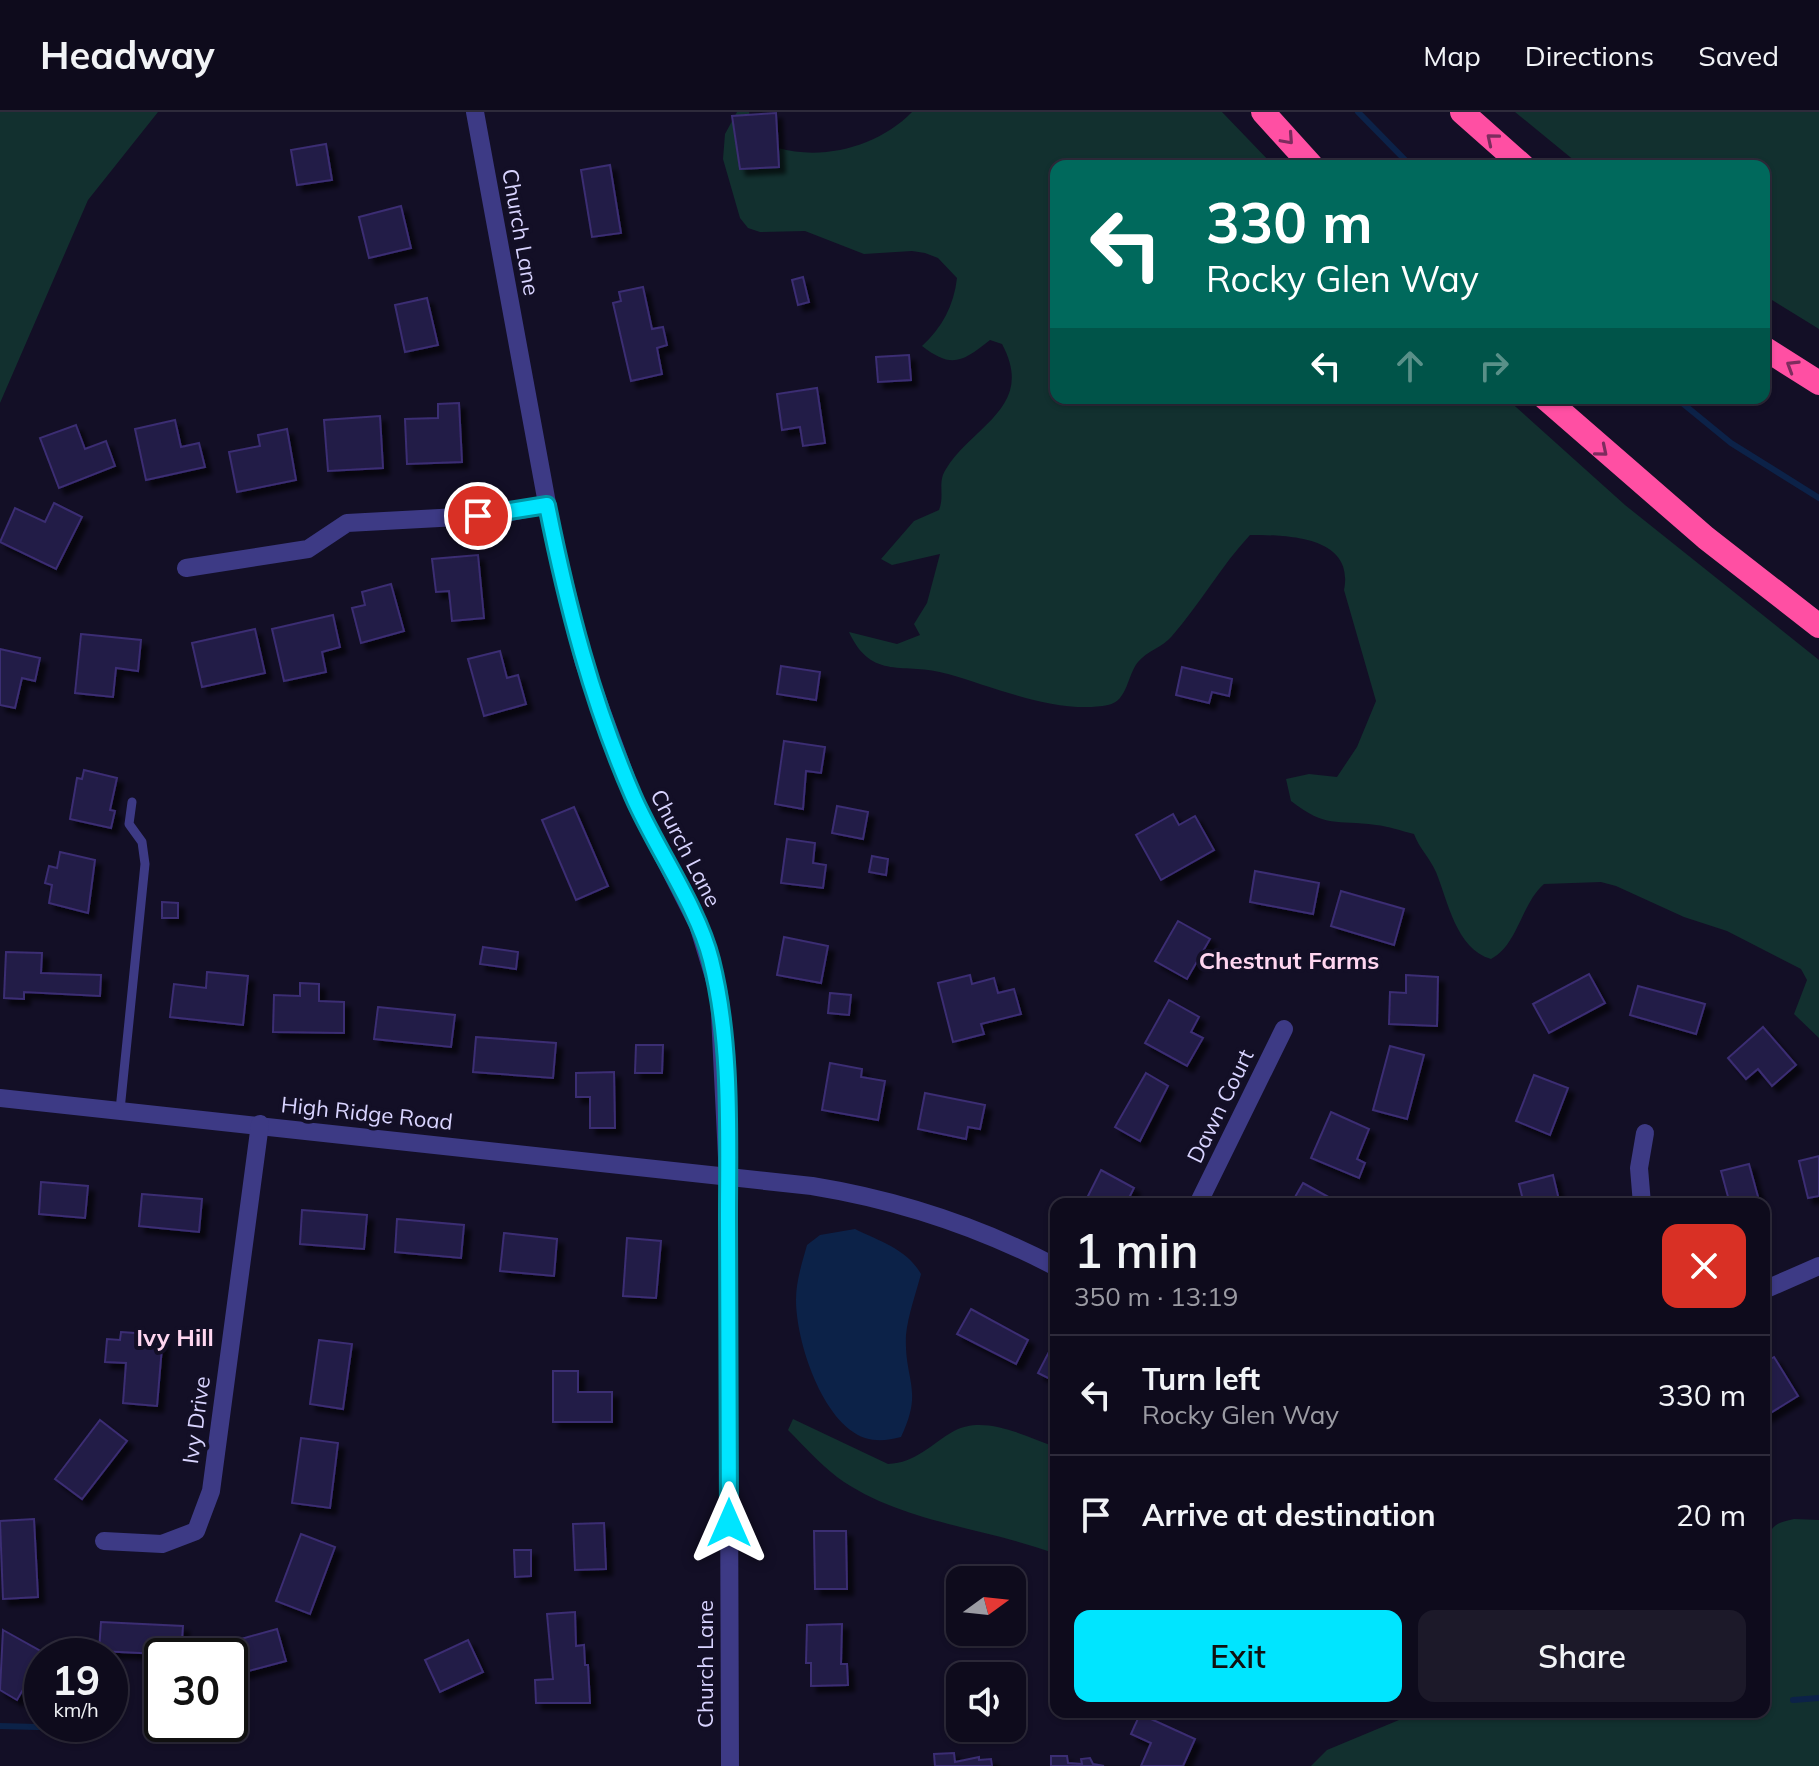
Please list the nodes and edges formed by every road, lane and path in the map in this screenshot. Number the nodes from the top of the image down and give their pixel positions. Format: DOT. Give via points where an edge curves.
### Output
graph roads {
  1 [pos="475,112"];
  2 [pos="1263,112"];
  3 [pos="1462,112"];
  4 [pos="1307,160"];
  5 [pos="1516,160"];
  6 [pos="1770,352"];
  7 [pos="1819,383"];
  8 [pos="1552,404"];
  9 [pos="547,505"];
  10 [pos="186,568"];
  11 [pos="1819,626"];
  12 [pos="132,802"];
  13 [pos="1284,1029"];
  14 [pos="0,1098"];
  15 [pos="120,1110"];
  16 [pos="260,1124"];
  17 [pos="1645,1133"];
  18 [pos="728,1178"];
  19 [pos="1201,1198"];
  20 [pos="1642,1198"];
  21 [pos="1050,1264"];
  22 [pos="1819,1266"];
  23 [pos="1770,1287"];
  24 [pos="104,1541"];
  25 [pos="730,1766"];
  1 -- 9 [label="street, Church Lane"];
  2 -- 4 [label="highway, one-way"];
  5 -- 3 [label="highway, one-way"];
  7 -- 6 [label="highway, one-way"];
  8 -- 11 [label="highway, one-way"];
  9 -- 10 [label="street" via="495,515 347,523 308,549"];
  9 -- 18 [label="street, Church Lane" via="584,663 611,743 710,954 724,1045"];
  12 -- 15 [label="lane" via="129,824 142,842 145,864"];
  13 -- 19 [label="street, Dawn Court"];
  14 -- 15 [label="street, High Ridge Road"];
  15 -- 16 [label="street, High Ridge Road"];
  16 -- 18 [label="street, High Ridge Road"];
  16 -- 24 [label="street, Ivy Drive" via="203,1516 196,1531 162,1544"];
  17 -- 20 [label="street" via="1639,1168"];
  18 -- 21 [label="street, High Ridge Road" via="873,1196 984,1232"];
  18 -- 25 [label="street, Church Lane"];
  22 -- 23 [label="street"];
}
